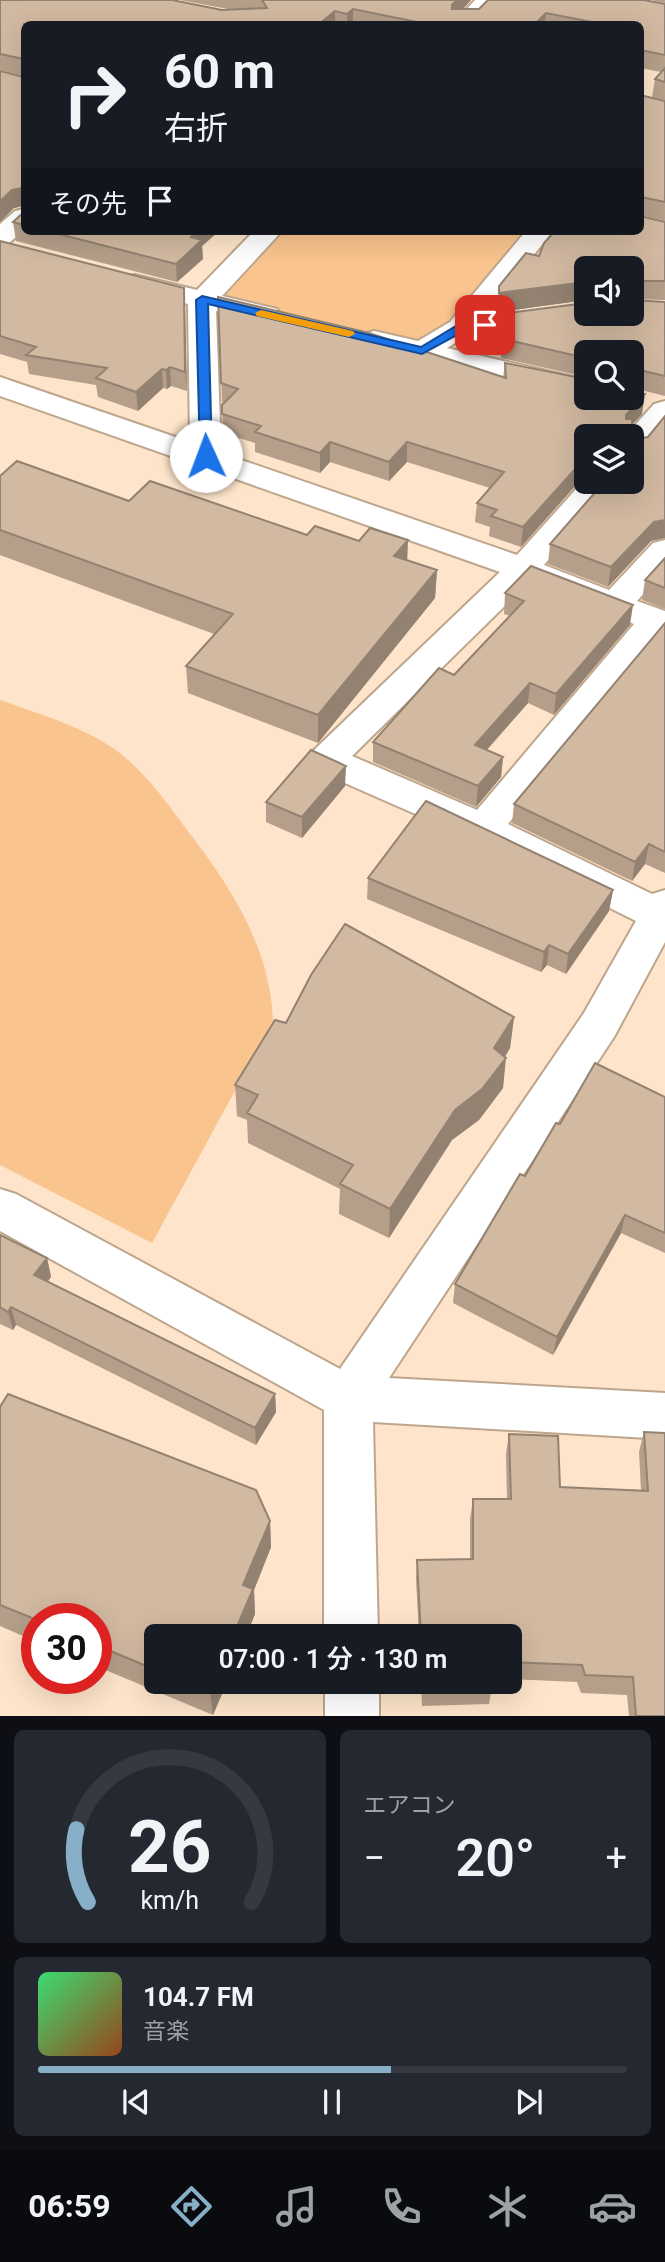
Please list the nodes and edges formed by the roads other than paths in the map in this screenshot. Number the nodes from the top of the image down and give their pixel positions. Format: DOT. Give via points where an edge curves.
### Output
graph roads {
  1 [pos="488,0"];
  2 [pos="467,21"];
  3 [pos="21,220"];
  4 [pos="265,235"];
  5 [pos="537,235"];
  6 [pos="0,237"];
  7 [pos="0,248"];
  8 [pos="27,255"];
  9 [pos="108,275"];
  10 [pos="202,300"];
  11 [pos="293,321"];
  12 [pos="497,323"];
  13 [pos="460,328"];
  14 [pos="344,333"];
  15 [pos="422,351"];
  16 [pos="0,386"];
  17 [pos="574,386"];
  18 [pos="644,403"];
  19 [pos="665,409"];
  20 [pos="644,433"];
  21 [pos="206,456"];
  22 [pos="589,494"];
  23 [pos="665,550"];
  24 [pos="523,569"];
  25 [pos="615,604"];
  26 [pos="661,622"];
  27 [pos="483,828"];
  28 [pos="663,913"];
  29 [pos="0,1208"];
  30 [pos="348,1398"];
  31 [pos="665,1416"];
  32 [pos="351,1624"];
  33 [pos="352,1694"];
  34 [pos="352,1716"];
  1 -- 2 [label="street"];
  3 -- 6 [label="street"];
  4 -- 10 [label="street"];
  5 -- 13 [label="street"];
  7 -- 8 [label="street"];
  9 -- 10 [label="street"];
  10 -- 11 [label="street"];
  10 -- 21 [label="street"];
  12 -- 13 [label="street"];
  13 -- 15 [label="street"];
  14 -- 15 [label="street"];
  15 -- 17 [label="street"];
  16 -- 21 [label="street"];
  18 -- 19 [label="street"];
  19 -- 20 [label="street"];
  21 -- 24 [label="street"];
  22 -- 24 [label="street"];
  23 -- 25 [label="street"];
  24 -- 25 [label="street"];
  24 -- 27 [label="street" via="326,760"];
  25 -- 26 [label="street"];
  26 -- 27 [label="street"];
  27 -- 28 [label="street"];
  28 -- 30 [label="street" via="598,1025"];
  29 -- 30 [label="street"];
  30 -- 31 [label="street"];
  30 -- 32 [label="street"];
  33 -- 34 [label="street"];
}
